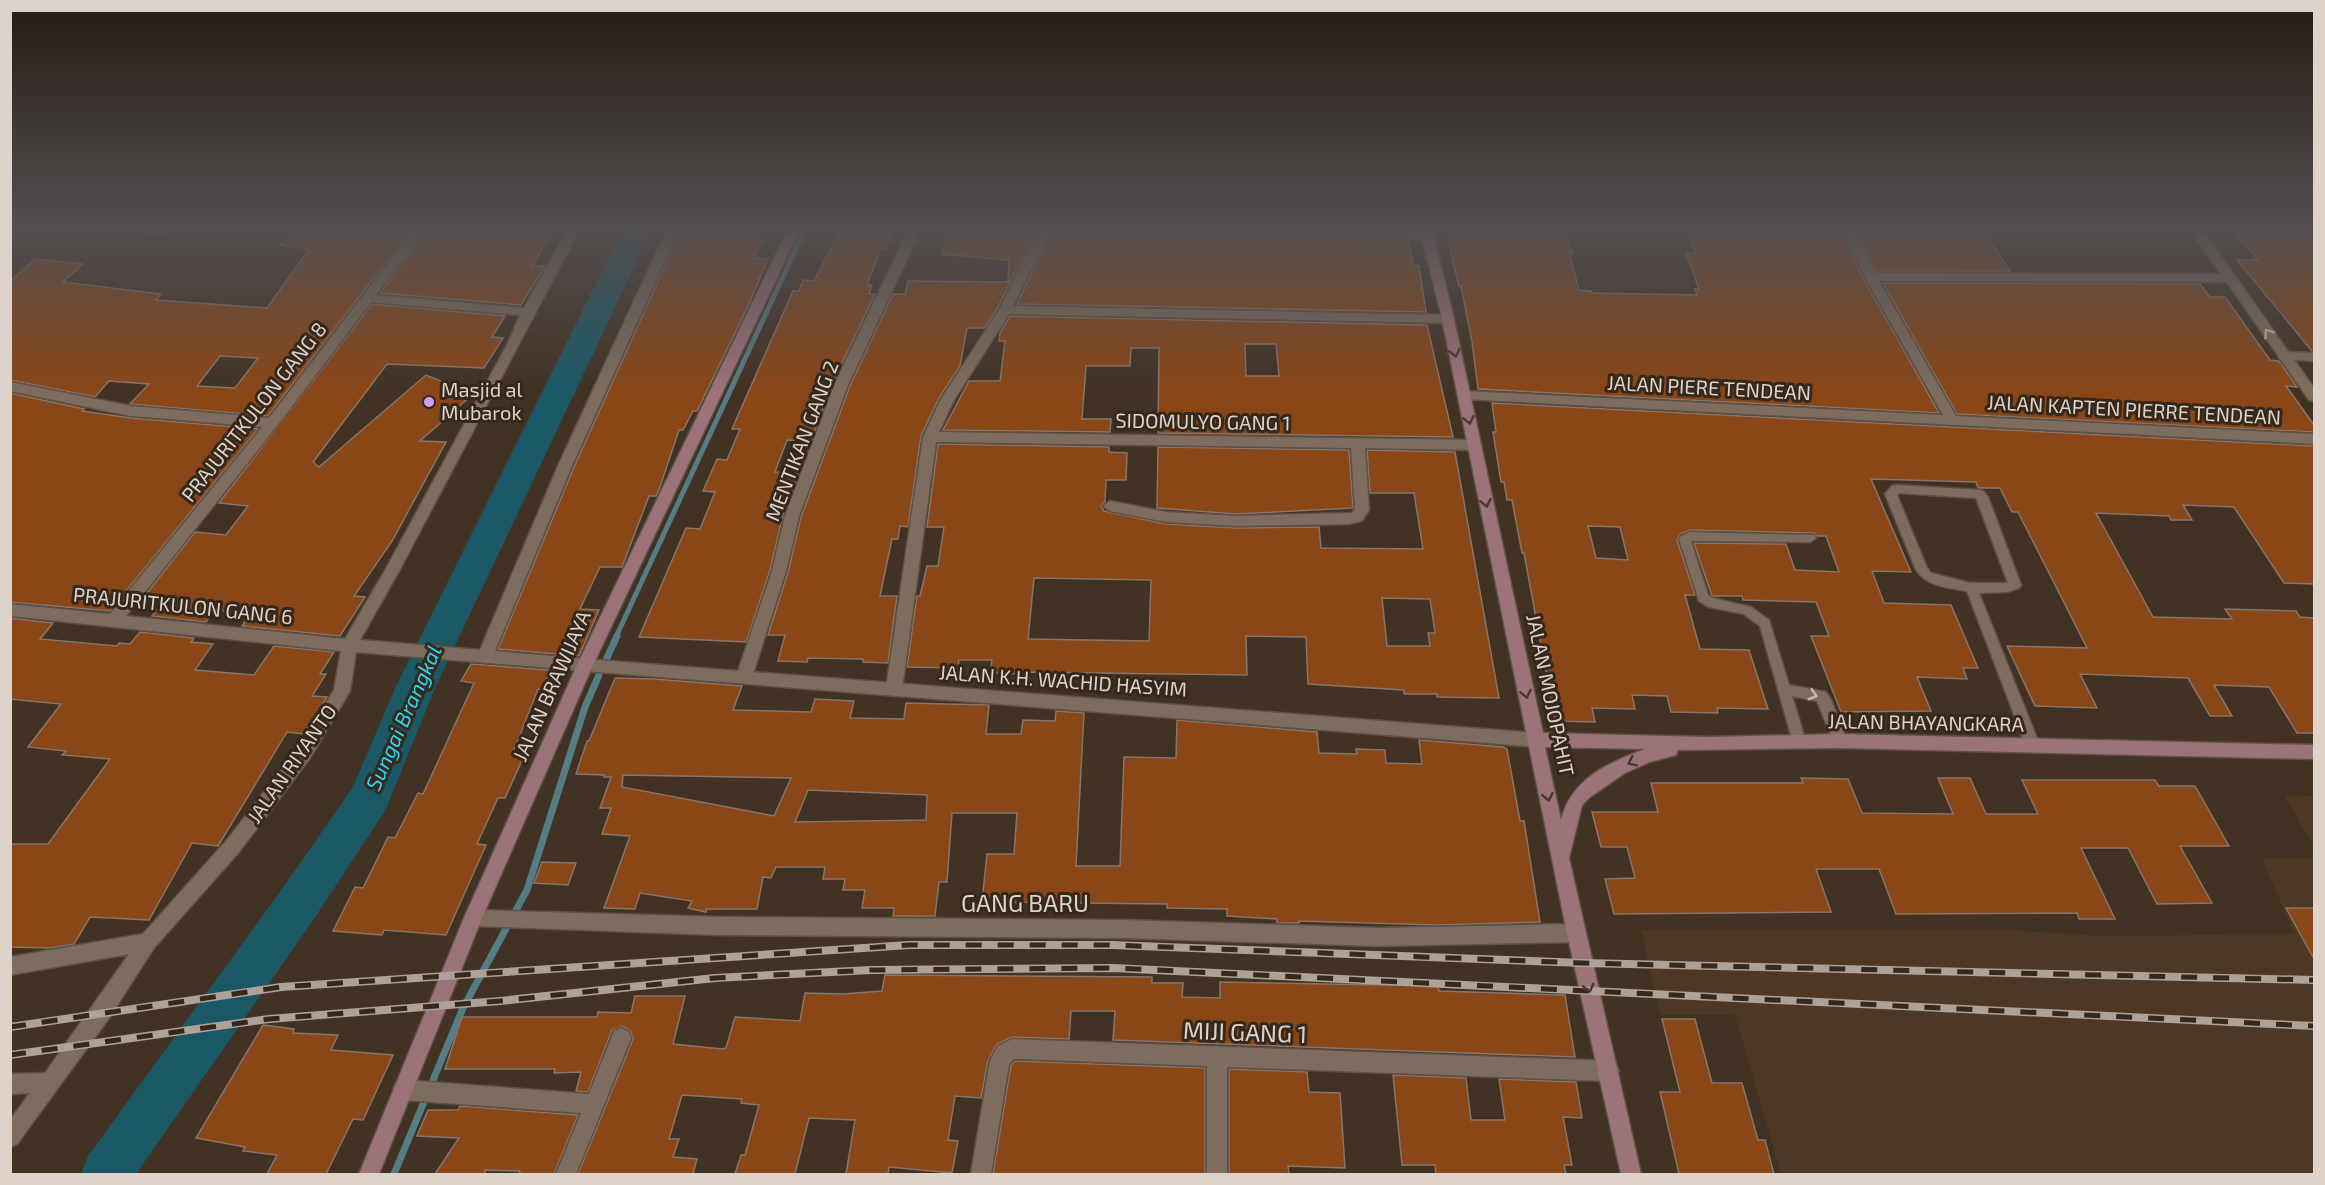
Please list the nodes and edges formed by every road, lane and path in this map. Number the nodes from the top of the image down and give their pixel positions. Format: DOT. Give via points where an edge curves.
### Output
graph roads {
  1 [pos="381,280"];
  2 [pos="545,280"];
  3 [pos="650,280"];
  4 [pos="769,280"];
  5 [pos="891,280"];
  6 [pos="1020,280"];
  7 [pos="1438,280"];
  8 [pos="1873,280"];
  9 [pos="2231,280"];
  10 [pos="367,298"];
  11 [pos="1005,310"];
  12 [pos="528,312"];
  13 [pos="1448,319"];
  14 [pos="2285,356"];
  15 [pos="2314,357"];
  16 [pos="10,386"];
  17 [pos="1464,395"];
  18 [pos="2314,397"];
  19 [pos="1952,420"];
  20 [pos="272,423"];
  21 [pos="930,437"];
  22 [pos="2314,439"];
  23 [pos="1358,444"];
  24 [pos="1474,445"];
  25 [pos="1110,506"];
  26 [pos="1810,538"];
  27 [pos="1971,587"];
  28 [pos="10,610"];
  29 [pos="114,621"];
  30 [pos="350,643"];
  31 [pos="469,656"];
  32 [pos="485,657"];
  33 [pos="585,665"];
  34 [pos="744,677"];
  35 [pos="894,689"];
  36 [pos="1784,689"];
  37 [pos="1537,740"];
  38 [pos="1840,741"];
  39 [pos="1799,742"];
  40 [pos="1709,744"];
  41 [pos="2033,746"];
  42 [pos="2314,752"];
  43 [pos="1561,860"];
  44 [pos="473,918"];
  45 [pos="1576,933"];
  46 [pos="148,942"];
  47 [pos="10,966"];
  48 [pos="621,1038"];
  49 [pos="1217,1058"];
  50 [pos="1609,1071"];
  51 [pos="51,1083"];
  52 [pos="10,1084"];
  53 [pos="411,1090"];
  54 [pos="596,1104"];
  55 [pos="10,1137"];
  56 [pos="369,1174"];
  57 [pos="566,1174"];
  58 [pos="981,1174"];
  59 [pos="1217,1174"];
  60 [pos="1631,1174"];
  1 -- 10 [label="street, PRAJURITKULON GANG 8"];
  2 -- 12 [label="street, JALAN RIYANTO"];
  3 -- 32 [label="street" via="565,466"];
  4 -- 33 [label="main road, JALAN BRAWIJAYA"];
  5 -- 34 [label="street, MENTIKAN GANG 2" via="841,385 792,516 779,571"];
  6 -- 11 [label="street"];
  7 -- 13 [label="main road, JALAN MOJOPAHIT"];
  8 -- 19 [label="street"];
  14 -- 9 [label="street, one-way"];
  10 -- 12 [label="street"];
  10 -- 20 [label="street, PRAJURITKULON GANG 8"];
  11 -- 13 [label="street"];
  11 -- 21 [label="street" via="948,399"];
  12 -- 30 [label="street, JALAN RIYANTO" via="392,572"];
  13 -- 17 [label="main road, JALAN MOJOPAHIT, one-way"];
  14 -- 15 [label="street"];
  14 -- 18 [label="street"];
  16 -- 20 [label="street" via="131,411"];
  17 -- 19 [label="street, JALAN PIERE TENDEAN"];
  17 -- 24 [label="main road, JALAN MOJOPAHIT, one-way"];
  19 -- 22 [label="street, JALAN KAPTEN PIERRE TENDEAN"];
  20 -- 29 [label="street, PRAJURITKULON GANG 8"];
  21 -- 23 [label="street, SIDOMULYO GANG 1"];
  21 -- 35 [label="street"];
  23 -- 24 [label="street, SIDOMULYO GANG 1"];
  23 -- 25 [label="street" via="1362,510 1348,519 1236,521 1166,516"];
  24 -- 37 [label="main road, JALAN MOJOPAHIT, one-way"];
  26 -- 36 [label="lane" via="1684,539 1703,598 1747,610 1765,623"];
  27 -- 27 [label="lane" via="1924,573 1891,492 1896,489 1975,493 1982,497 2015,585"];
  27 -- 41 [label="lane"];
  28 -- 29 [label="street, PRAJURITKULON GANG 6"];
  29 -- 30 [label="street, PRAJURITKULON GANG 6"];
  30 -- 31 [label="street, PRAJURITKULON GANG 6"];
  30 -- 46 [label="street, JALAN RIYANTO" via="342,692 304,753 233,846"];
  31 -- 32 [label="street, JALAN K.H. WACHID HASYIM"];
  32 -- 33 [label="street, JALAN K.H. WACHID HASYIM"];
  33 -- 34 [label="street, JALAN K.H. WACHID HASYIM"];
  33 -- 44 [label="main road, JALAN BRAWIJAYA"];
  34 -- 35 [label="street, JALAN K.H. WACHID HASYIM"];
  35 -- 37 [label="street, JALAN K.H. WACHID HASYIM"];
  36 -- 38 [label="lane, one-way" via="1821,696"];
  36 -- 39 [label="lane"];
  37 -- 40 [label="main road, JALAN BHAYANGKARA"];
  37 -- 43 [label="main road, JALAN MOJOPAHIT, one-way"];
  38 -- 39 [label="main road, JALAN BHAYANGKARA"];
  38 -- 41 [label="main road, JALAN BHAYANGKARA"];
  39 -- 40 [label="main road, JALAN BHAYANGKARA"];
  40 -- 43 [label="main road, one-way" via="1653,752 1599,781 1575,801"];
  41 -- 42 [label="main road, JALAN BHAYANGKARA"];
  43 -- 45 [label="main road, JALAN MOJOPAHIT"];
  44 -- 45 [label="street, GANG BARU" via="1378,937"];
  44 -- 53 [label="main road, JALAN BRAWIJAYA"];
  45 -- 50 [label="main road, JALAN MOJOPAHIT, one-way"];
  46 -- 47 [label="street"];
  46 -- 51 [label="street, JALAN RIYANTO"];
  48 -- 54 [label="street"];
  49 -- 50 [label="street, MIJI GANG 1"];
  49 -- 58 [label="street, MIJI GANG 1" via="1012,1049 1000,1060"];
  49 -- 59 [label="street"];
  50 -- 60 [label="main road, JALAN MOJOPAHIT"];
  51 -- 52 [label="street"];
  51 -- 55 [label="street, JALAN RIYANTO"];
  53 -- 54 [label="street"];
  53 -- 56 [label="main road, JALAN BRAWIJAYA"];
  54 -- 57 [label="street"];
}
